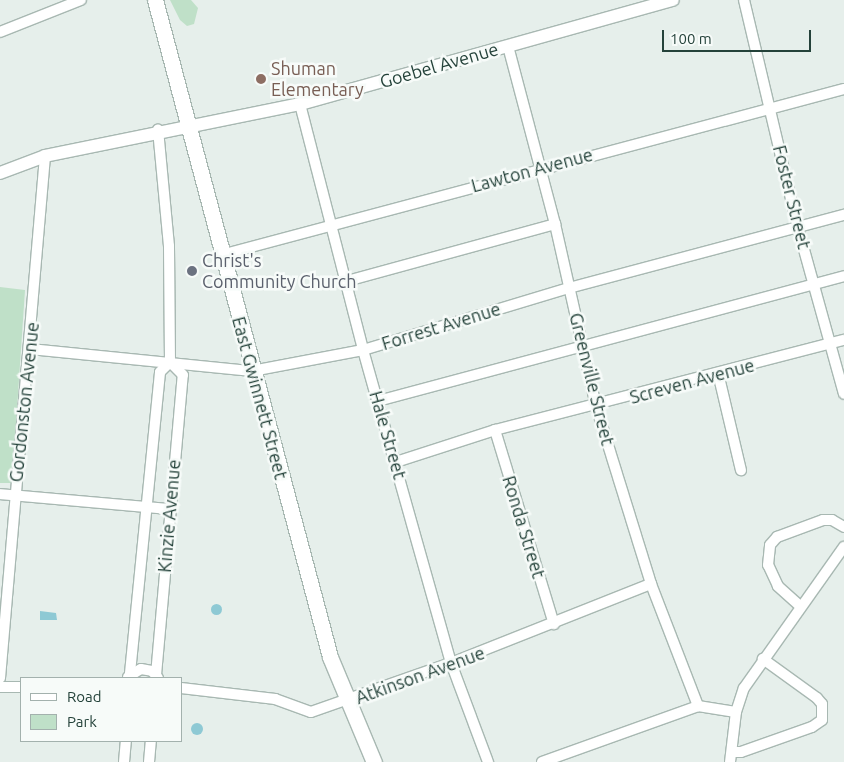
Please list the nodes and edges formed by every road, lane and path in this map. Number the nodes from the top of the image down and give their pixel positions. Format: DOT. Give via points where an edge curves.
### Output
graph roads {
  1 [pos="81,0"];
  2 [pos="155,0"];
  3 [pos="673,0"];
  4 [pos="744,0"];
  5 [pos="0,32"];
  6 [pos="508,46"];
  7 [pos="844,89"];
  8 [pos="300,104"];
  9 [pos="771,109"];
  10 [pos="188,126"];
  11 [pos="158,130"];
  12 [pos="45,156"];
  13 [pos="540,168"];
  14 [pos="0,173"];
  15 [pos="844,215"];
  16 [pos="332,224"];
  17 [pos="555,224"];
  18 [pos="798,228"];
  19 [pos="221,255"];
  20 [pos="844,276"];
  21 [pos="346,281"];
  22 [pos="814,284"];
  23 [pos="569,288"];
  24 [pos="844,340"];
  25 [pos="830,344"];
  26 [pos="582,346"];
  27 [pos="30,349"];
  28 [pos="363,350"];
  29 [pos="170,362"];
  30 [pos="252,371"];
  31 [pos="718,373"];
  32 [pos="844,394"];
  33 [pos="378,401"];
  34 [pos="596,406"];
  35 [pos="495,430"];
  36 [pos="396,462"];
  37 [pos="741,470"];
  38 [pos="0,494"];
  39 [pos="14,496"];
  40 [pos="147,507"];
  41 [pos="169,508"];
  42 [pos="844,527"];
  43 [pos="844,547"];
  44 [pos="651,584"];
  45 [pos="800,606"];
  46 [pos="554,624"];
  47 [pos="763,659"];
  48 [pos="451,663"];
  49 [pos="129,676"];
  50 [pos="157,677"];
  51 [pos="0,678"];
  52 [pos="0,687"];
  53 [pos="20,688"];
  54 [pos="182,688"];
  55 [pos="347,701"];
  56 [pos="698,706"];
  57 [pos="736,712"];
  58 [pos="126,742"];
  59 [pos="152,742"];
  60 [pos="731,757"];
  61 [pos="124,762"];
  62 [pos="149,762"];
  63 [pos="374,762"];
  64 [pos="488,762"];
  65 [pos="542,762"];
  1 -- 5 [label="street"];
  2 -- 10 [label="main road, East Gwinnett Street"];
  3 -- 6 [label="street, Goebel Avenue"];
  4 -- 9 [label="street, Foster Street"];
  6 -- 8 [label="street, Goebel Avenue"];
  6 -- 13 [label="street, Greenville Street"];
  7 -- 9 [label="street, Lawton Avenue"];
  8 -- 10 [label="street, Goebel Avenue"];
  8 -- 16 [label="street, Hale Street"];
  9 -- 13 [label="street, Lawton Avenue"];
  9 -- 18 [label="street, Foster Street"];
  10 -- 11 [label="street, Goebel Avenue"];
  10 -- 19 [label="main road, East Gwinnett Street"];
  11 -- 12 [label="street, Goebel Avenue"];
  11 -- 29 [label="street, Kinzie Avenue" via="169,246"];
  12 -- 14 [label="street, Goebel Avenue"];
  12 -- 27 [label="street, Gordonston Avenue"];
  13 -- 16 [label="street, Lawton Avenue"];
  13 -- 17 [label="street, Greenville Street"];
  15 -- 18 [label="street, Forrest Avenue"];
  16 -- 19 [label="street, Lawton Avenue"];
  16 -- 21 [label="street, Hale Street"];
  17 -- 21 [label="street"];
  17 -- 23 [label="street, Greenville Street"];
  18 -- 22 [label="street, Foster Street"];
  18 -- 23 [label="street, Forrest Avenue"];
  19 -- 30 [label="main road, East Gwinnett Street"];
  20 -- 22 [label="street"];
  21 -- 28 [label="street, Hale Street"];
  22 -- 25 [label="street, Foster Street"];
  22 -- 26 [label="street"];
  23 -- 26 [label="street, Greenville Street"];
  23 -- 28 [label="street, Forrest Avenue"];
  24 -- 25 [label="street, Screven Avenue"];
  25 -- 31 [label="street, Screven Avenue"];
  25 -- 32 [label="street, Foster Street"];
  26 -- 33 [label="street"];
  26 -- 34 [label="street, Greenville Street"];
  27 -- 29 [label="street, Forrest Avenue"];
  27 -- 39 [label="street, Gordonston Avenue"];
  28 -- 30 [label="street, Forrest Avenue"];
  28 -- 33 [label="street, Hale Street"];
  29 -- 30 [label="street, Forrest Avenue"];
  29 -- 40 [label="street, Kinzie Avenue" via="160,372"];
  29 -- 41 [label="street, Kinzie Avenue" via="183,375"];
  30 -- 55 [label="main road, East Gwinnett Street" via="330,657"];
  31 -- 34 [label="street, Screven Avenue"];
  31 -- 37 [label="street"];
  33 -- 36 [label="street, Hale Street"];
  34 -- 35 [label="street, Screven Avenue"];
  34 -- 44 [label="street, Greenville Street"];
  35 -- 36 [label="street, Screven Avenue"];
  35 -- 46 [label="street, Ronda Street"];
  36 -- 48 [label="street, Hale Street"];
  38 -- 39 [label="street"];
  39 -- 40 [label="street"];
  39 -- 51 [label="street, Gordonston Avenue"];
  40 -- 41 [label="street"];
  40 -- 49 [label="street, Kinzie Avenue"];
  41 -- 50 [label="street, Kinzie Avenue"];
  42 -- 45 [label="street" via="832,520 823,520 777,537 770,545 768,565 778,586"];
  43 -- 45 [label="street"];
  44 -- 46 [label="street, Atkinson Avenue"];
  44 -- 56 [label="street, Greenville Street"];
  45 -- 47 [label="street"];
  46 -- 48 [label="street, Atkinson Avenue"];
  47 -- 57 [label="street" via="744,688"];
  47 -- 60 [label="street" via="817,698 822,704 822,720 812,727"];
  48 -- 55 [label="street, Atkinson Avenue"];
  48 -- 64 [label="street, Hale Street"];
  49 -- 50 [label="street" via="146,669"];
  52 -- 53 [label="street"];
  54 -- 55 [label="street, Atkinson Avenue" via="275,699 310,712"];
  55 -- 63 [label="main road, East Gwinnett Street"];
  56 -- 57 [label="street"];
  56 -- 65 [label="street"];
  57 -- 60 [label="street"];
  58 -- 61 [label="street"];
  59 -- 62 [label="street"];
}
